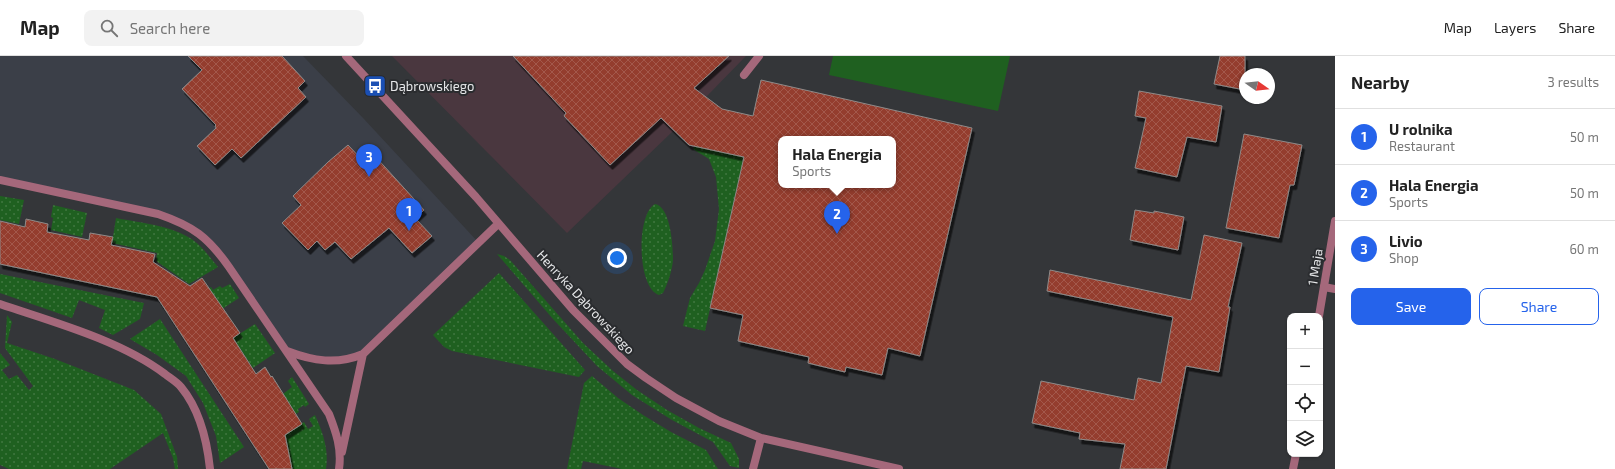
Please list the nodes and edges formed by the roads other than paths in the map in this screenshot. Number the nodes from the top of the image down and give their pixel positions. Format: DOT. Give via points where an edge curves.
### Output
graph roads {
  1 [pos="346,56"];
  2 [pos="759,56"];
  3 [pos="744,75"];
  4 [pos="0,180"];
  5 [pos="1335,221"];
  6 [pos="498,224"];
  7 [pos="1324,287"];
  8 [pos="1335,289"];
  9 [pos="0,304"];
  10 [pos="1320,313"];
  11 [pos="286,350"];
  12 [pos="363,354"];
  13 [pos="761,438"];
  14 [pos="1295,457"];
  15 [pos="340,459"];
  16 [pos="210,469"];
  17 [pos="338,469"];
  18 [pos="753,469"];
  19 [pos="899,469"];
  20 [pos="1293,469"];
  1 -- 6 [label="street, Henryka Dąbrowskiego"];
  2 -- 3 [label="street"];
  4 -- 11 [label="street" via="158,214 179,221 202,235 216,249"];
  5 -- 7 [label="street, 1 Maja"];
  6 -- 12 [label="street"];
  6 -- 13 [label="street, Henryka Dąbrowskiego" via="574,310 627,364 676,398 719,421"];
  7 -- 8 [label="street"];
  7 -- 10 [label="street, 1 Maja"];
  9 -- 16 [label="street" via="129,352 153,365 181,386 197,414 207,443"];
  11 -- 12 [label="street" via="304,358 334,361 349,360"];
  11 -- 15 [label="street" via="329,414 338,436"];
  12 -- 15 [label="street"];
  13 -- 18 [label="street"];
  13 -- 19 [label="street, Henryka Dąbrowskiego"];
  14 -- 20 [label="street"];
  15 -- 17 [label="street"];
}
